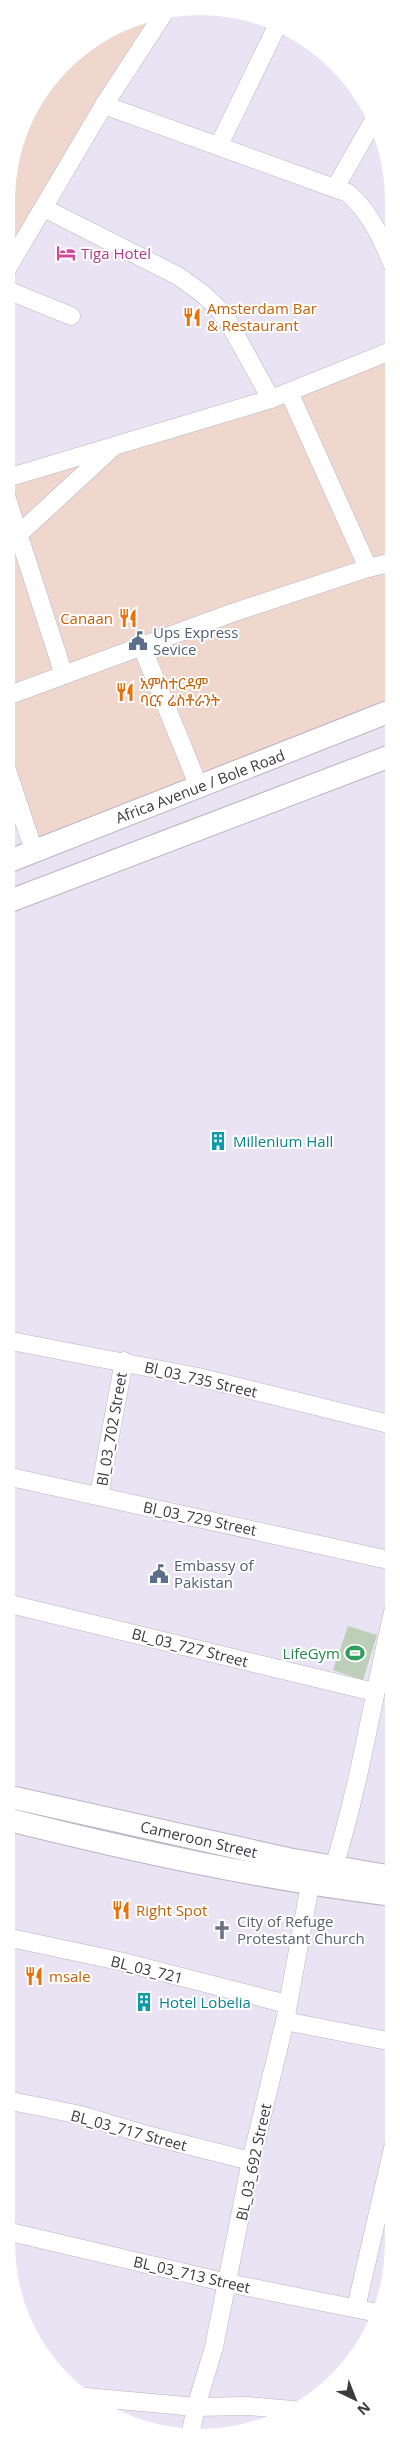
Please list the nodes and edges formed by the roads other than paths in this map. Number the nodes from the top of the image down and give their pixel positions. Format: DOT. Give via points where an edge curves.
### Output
graph roads {
  1 [pos="160,20"];
  2 [pos="275,31"];
  3 [pos="104,105"];
  4 [pos="370,127"];
  5 [pos="219,145"];
  6 [pos="335,188"];
  7 [pos="44,208"];
  8 [pos="385,247"];
  9 [pos="15,253"];
  10 [pos="15,293"];
  11 [pos="70,316"];
  12 [pos="385,353"];
  13 [pos="289,392"];
  14 [pos="271,399"];
  15 [pos="115,446"];
  16 [pos="15,476"];
  17 [pos="15,524"];
  18 [pos="15,538"];
  19 [pos="385,564"];
  20 [pos="368,568"];
  21 [pos="140,642"];
  22 [pos="62,670"];
  23 [pos="15,690"];
  24 [pos="15,690"];
  25 [pos="15,690"];
  26 [pos="385,713"];
  27 [pos="385,757"];
  28 [pos="199,787"];
  29 [pos="15,794"];
  30 [pos="34,852"];
  31 [pos="15,859"];
  32 [pos="15,899"];
  33 [pos="15,1342"];
  34 [pos="124,1361"];
  35 [pos="385,1423"];
  36 [pos="15,1478"];
  37 [pos="99,1496"];
  38 [pos="385,1559"];
  39 [pos="15,1605"];
  40 [pos="385,1646"];
  41 [pos="374,1692"];
  42 [pos="15,1798"];
  43 [pos="15,1821"];
  44 [pos="177,1835"];
  45 [pos="170,1858"];
  46 [pos="334,1867"];
  47 [pos="385,1876"];
  48 [pos="310,1885"];
  49 [pos="385,1894"];
  50 [pos="15,1939"];
  51 [pos="286,2012"];
  52 [pos="385,2040"];
  53 [pos="15,2102"];
  54 [pos="251,2162"];
  55 [pos="385,2214"];
  56 [pos="15,2233"];
  57 [pos="228,2283"];
  58 [pos="356,2308"];
  59 [pos="372,2312"];
  60 [pos="97,2398"];
  61 [pos="196,2407"];
  62 [pos="283,2409"];
  63 [pos="192,2429"];
  1 -- 3 [label="street"];
  2 -- 5 [label="street"];
  3 -- 5 [label="street"];
  3 -- 7 [label="street"];
  4 -- 6 [label="street"];
  5 -- 6 [label="street"];
  6 -- 8 [label="street" via="348,193 364,207"];
  7 -- 9 [label="street"];
  7 -- 14 [label="street" via="178,276 203,294 229,324"];
  10 -- 11 [label="street"];
  12 -- 13 [label="street"];
  13 -- 14 [label="street"];
  13 -- 20 [label="street"];
  14 -- 15 [label="street"];
  15 -- 16 [label="street"];
  15 -- 18 [label="street"];
  17 -- 22 [label="street"];
  19 -- 20 [label="street"];
  20 -- 23 [label="street"];
  21 -- 22 [label="street"];
  21 -- 25 [label="street"];
  21 -- 28 [label="street"];
  22 -- 24 [label="street"];
  26 -- 28 [label="main road, Africa Avenue / Bole Road"];
  27 -- 32 [label="main road"];
  28 -- 30 [label="main road, Africa Avenue / Bole Road"];
  29 -- 30 [label="street"];
  30 -- 31 [label="main road, Africa Avenue / Bole Road"];
  33 -- 34 [label="street, Bl_03_735 Street"];
  34 -- 35 [label="street, Bl_03_735 Street"];
  34 -- 37 [label="street, Bl_03_702 Street"];
  36 -- 37 [label="street, Bl_03_729 Street"];
  37 -- 38 [label="street, Bl_03_729 Street"];
  39 -- 41 [label="street, BL_03_727 Street"];
  40 -- 41 [label="street"];
  41 -- 46 [label="street" via="355,1792"];
  42 -- 44 [label="main road, Cameroon Street"];
  43 -- 45 [label="main road, Cameroon Street"];
  44 -- 45 [label="main road"];
  44 -- 46 [label="main road, Cameroon Street"];
  45 -- 48 [label="main road, Cameroon Street"];
  46 -- 47 [label="main road, Cameroon Street"];
  48 -- 49 [label="main road, Cameroon Street"];
  48 -- 51 [label="street, BL_03_692 Street"];
  50 -- 51 [label="street, BL_03_721" via="119,1962"];
  51 -- 52 [label="street, BL_03_721"];
  51 -- 54 [label="street, BL_03_692 Street"];
  53 -- 54 [label="street, BL_03_717 Street" via="81,2115"];
  54 -- 57 [label="street, BL_03_692 Street"];
  55 -- 58 [label="street"];
  56 -- 57 [label="street, BL_03_713 Street"];
  57 -- 58 [label="street, BL_03_713 Street"];
  57 -- 61 [label="street, BL_03_692 Street"];
  58 -- 59 [label="street, BL_03_713 Street"];
  60 -- 61 [label="street"];
  61 -- 62 [label="street"];
  61 -- 63 [label="street, BL_03_692 Street"];
}
